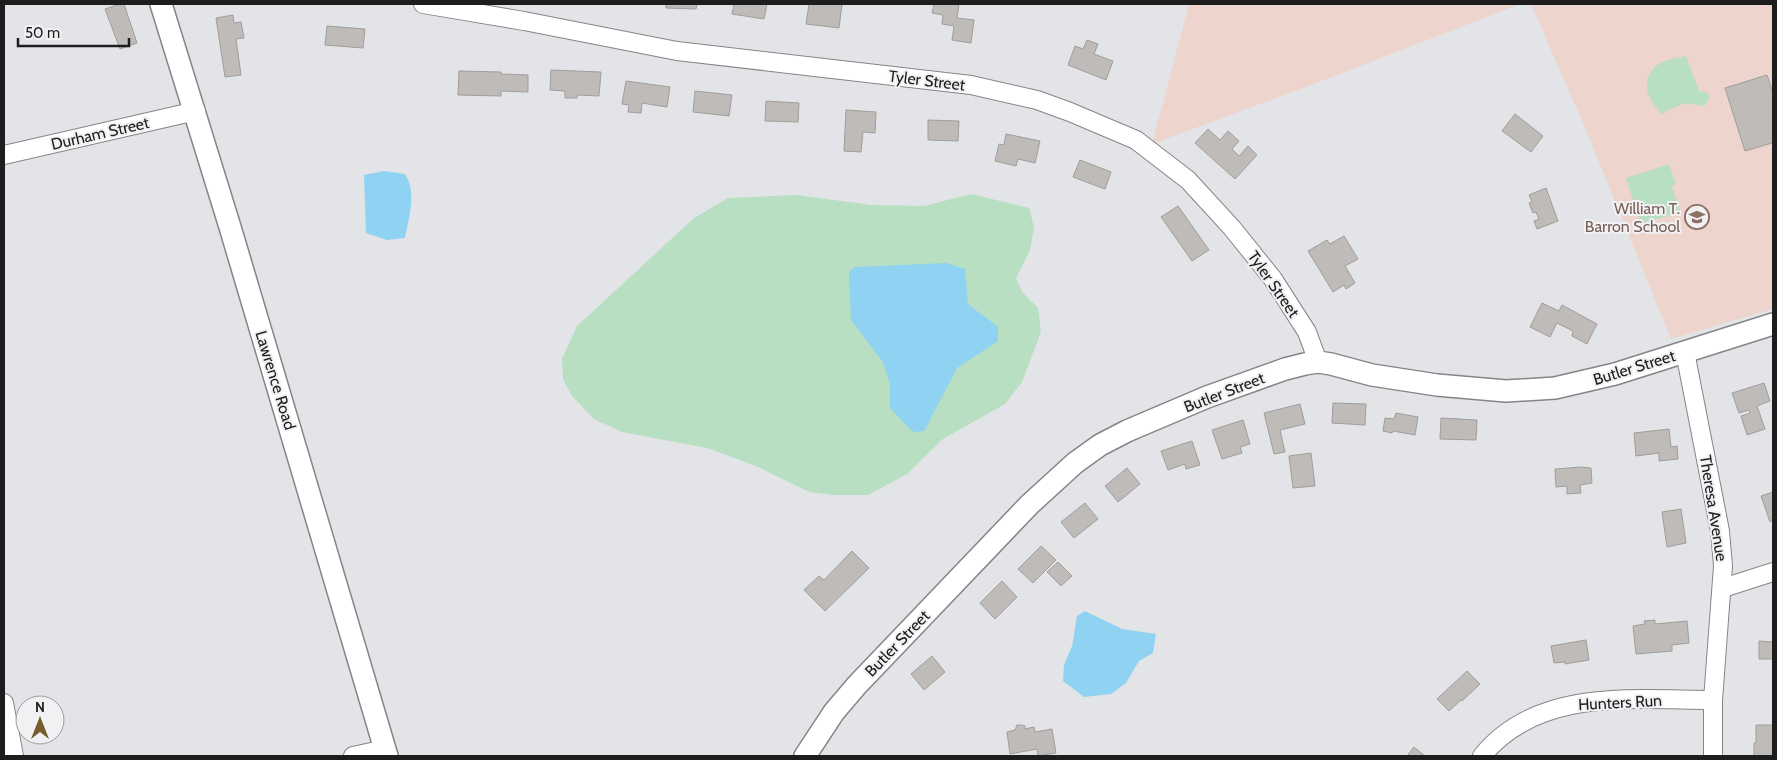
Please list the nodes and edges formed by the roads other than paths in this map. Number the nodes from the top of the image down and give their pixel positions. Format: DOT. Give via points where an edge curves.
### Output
graph roads {
  1 [pos="161,4"];
  2 [pos="423,4"];
  3 [pos="196,111"];
  4 [pos="4,155"];
  5 [pos="1773,324"];
  6 [pos="1685,352"];
  7 [pos="1318,362"];
  8 [pos="1773,572"];
  9 [pos="1723,588"];
  10 [pos="1713,700"];
  11 [pos="4,703"];
  12 [pos="386,753"];
  13 [pos="14,756"];
  14 [pos="353,756"];
  15 [pos="805,756"];
  16 [pos="1482,756"];
  17 [pos="1713,756"];
  1 -- 3 [label="street, Lawrence Road"];
  2 -- 7 [label="street, Tyler Street" via="677,52 971,85 1037,100 1070,112 1136,140 1188,180 1273,279 1307,332"];
  3 -- 4 [label="street, Durham Street"];
  3 -- 12 [label="street, Lawrence Road"];
  5 -- 6 [label="street, Butler Street"];
  6 -- 7 [label="street, Butler Street" via="1582,383 1530,391 1401,381"];
  6 -- 9 [label="street, Theresa Avenue" via="1720,531"];
  7 -- 15 [label="street, Butler Street" via="1258,378 1167,414 1100,445 1075,463 1030,504 857,685 834,712"];
  8 -- 9 [label="street"];
  9 -- 10 [label="street, Theresa Avenue"];
  10 -- 16 [label="street, Hunters Run" via="1610,700 1561,707 1514,728"];
  10 -- 17 [label="street, Theresa Avenue"];
  11 -- 13 [label="street"];
  12 -- 14 [label="street"];
}
